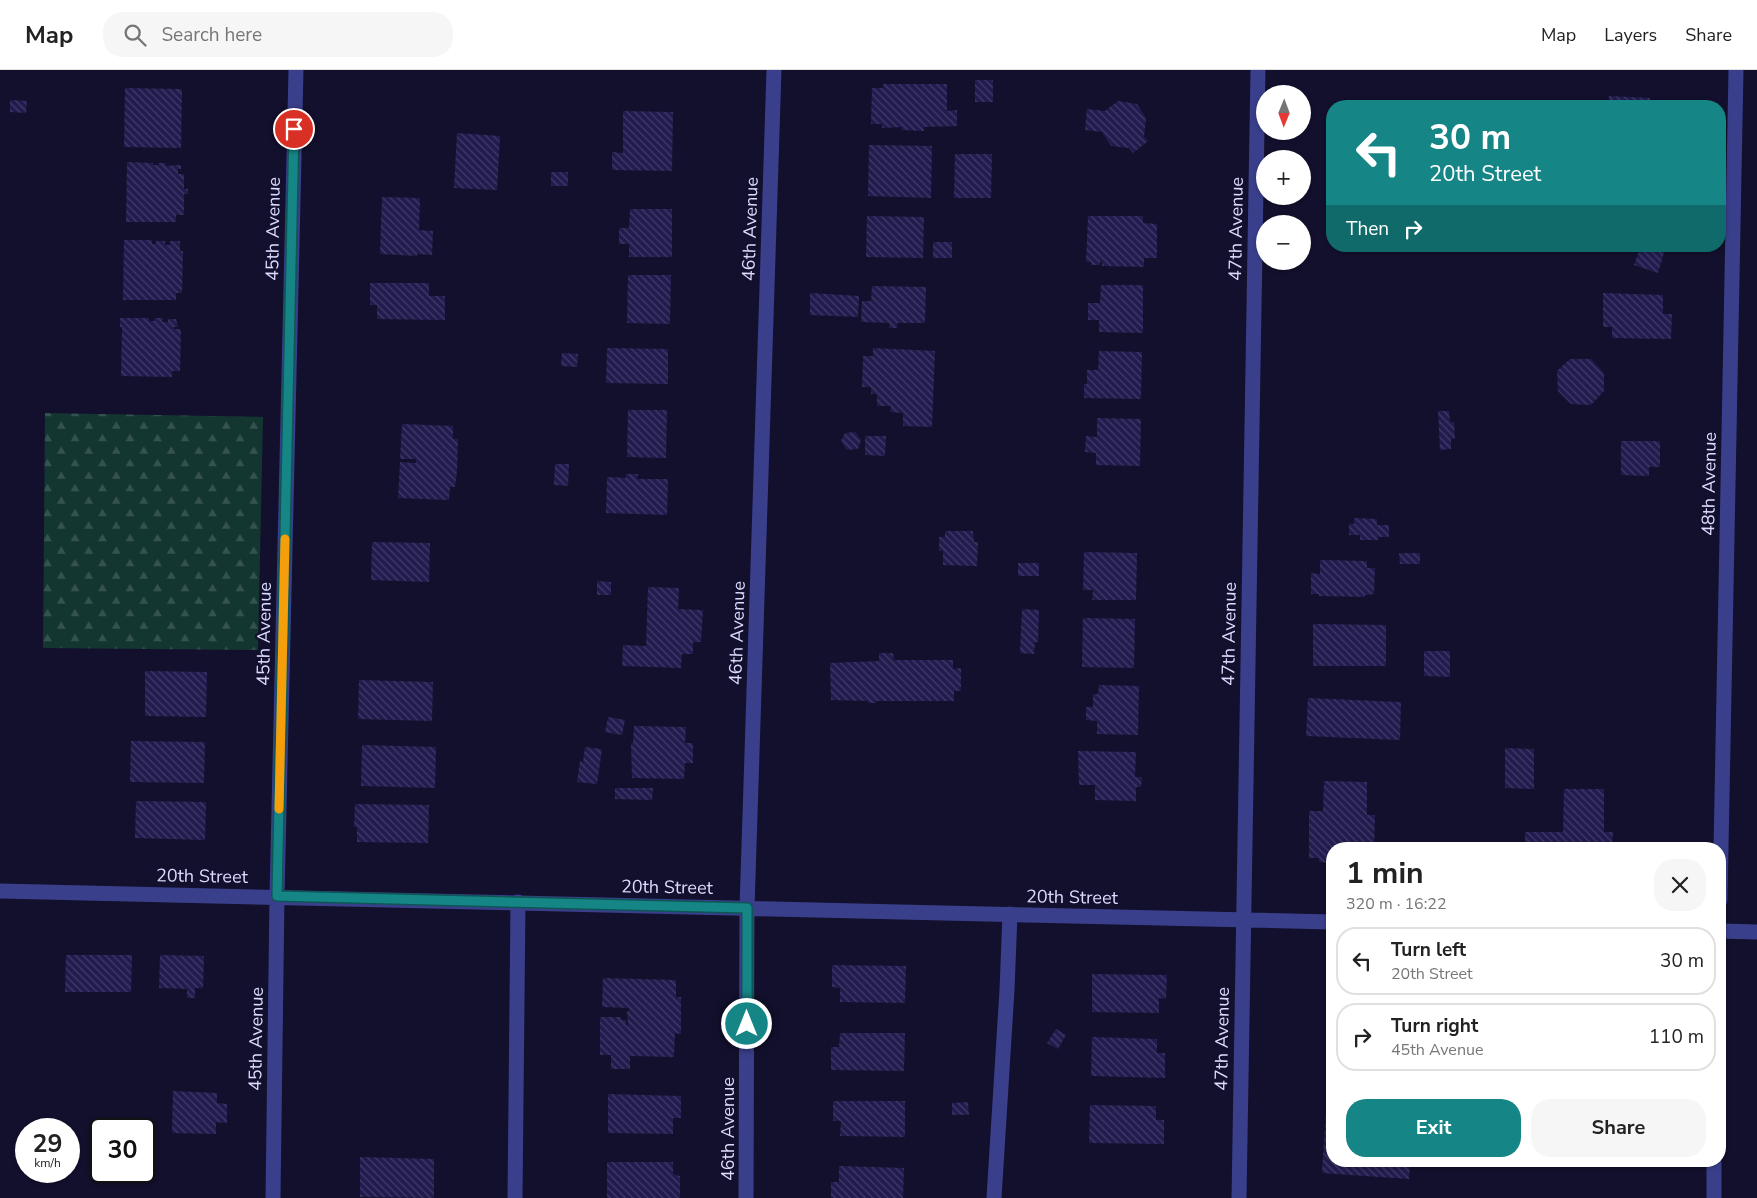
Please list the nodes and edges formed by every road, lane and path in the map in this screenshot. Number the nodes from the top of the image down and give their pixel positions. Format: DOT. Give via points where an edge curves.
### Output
graph roads {
  1 [pos="296,70"];
  2 [pos="774,70"];
  3 [pos="1258,70"];
  4 [pos="1736,70"];
  5 [pos="1721,842"];
  6 [pos="0,890"];
  7 [pos="277,896"];
  8 [pos="518,902"];
  9 [pos="747,908"];
  10 [pos="1010,914"];
  11 [pos="1243,919"];
  12 [pos="1326,922"];
  13 [pos="1726,931"];
  14 [pos="1757,932"];
  15 [pos="1714,1167"];
  16 [pos="273,1198"];
  17 [pos="515,1198"];
  18 [pos="746,1198"];
  19 [pos="994,1198"];
  20 [pos="1238,1198"];
  21 [pos="1714,1198"];
  1 -- 7 [label="street, 45th Avenue"];
  2 -- 9 [label="street, 46th Avenue"];
  3 -- 11 [label="street, 47th Avenue"];
  4 -- 5 [label="street, 48th Avenue"];
  6 -- 7 [label="street, 20th Street"];
  7 -- 8 [label="street, 20th Street"];
  7 -- 16 [label="street, 45th Avenue"];
  8 -- 9 [label="street, 20th Street"];
  8 -- 17 [label="street"];
  9 -- 10 [label="street, 20th Street"];
  9 -- 18 [label="street, 46th Avenue"];
  10 -- 11 [label="street, 20th Street"];
  10 -- 19 [label="street"];
  11 -- 12 [label="street, 20th Street"];
  11 -- 20 [label="street, 47th Avenue"];
  13 -- 14 [label="street"];
  15 -- 21 [label="street"];
}
